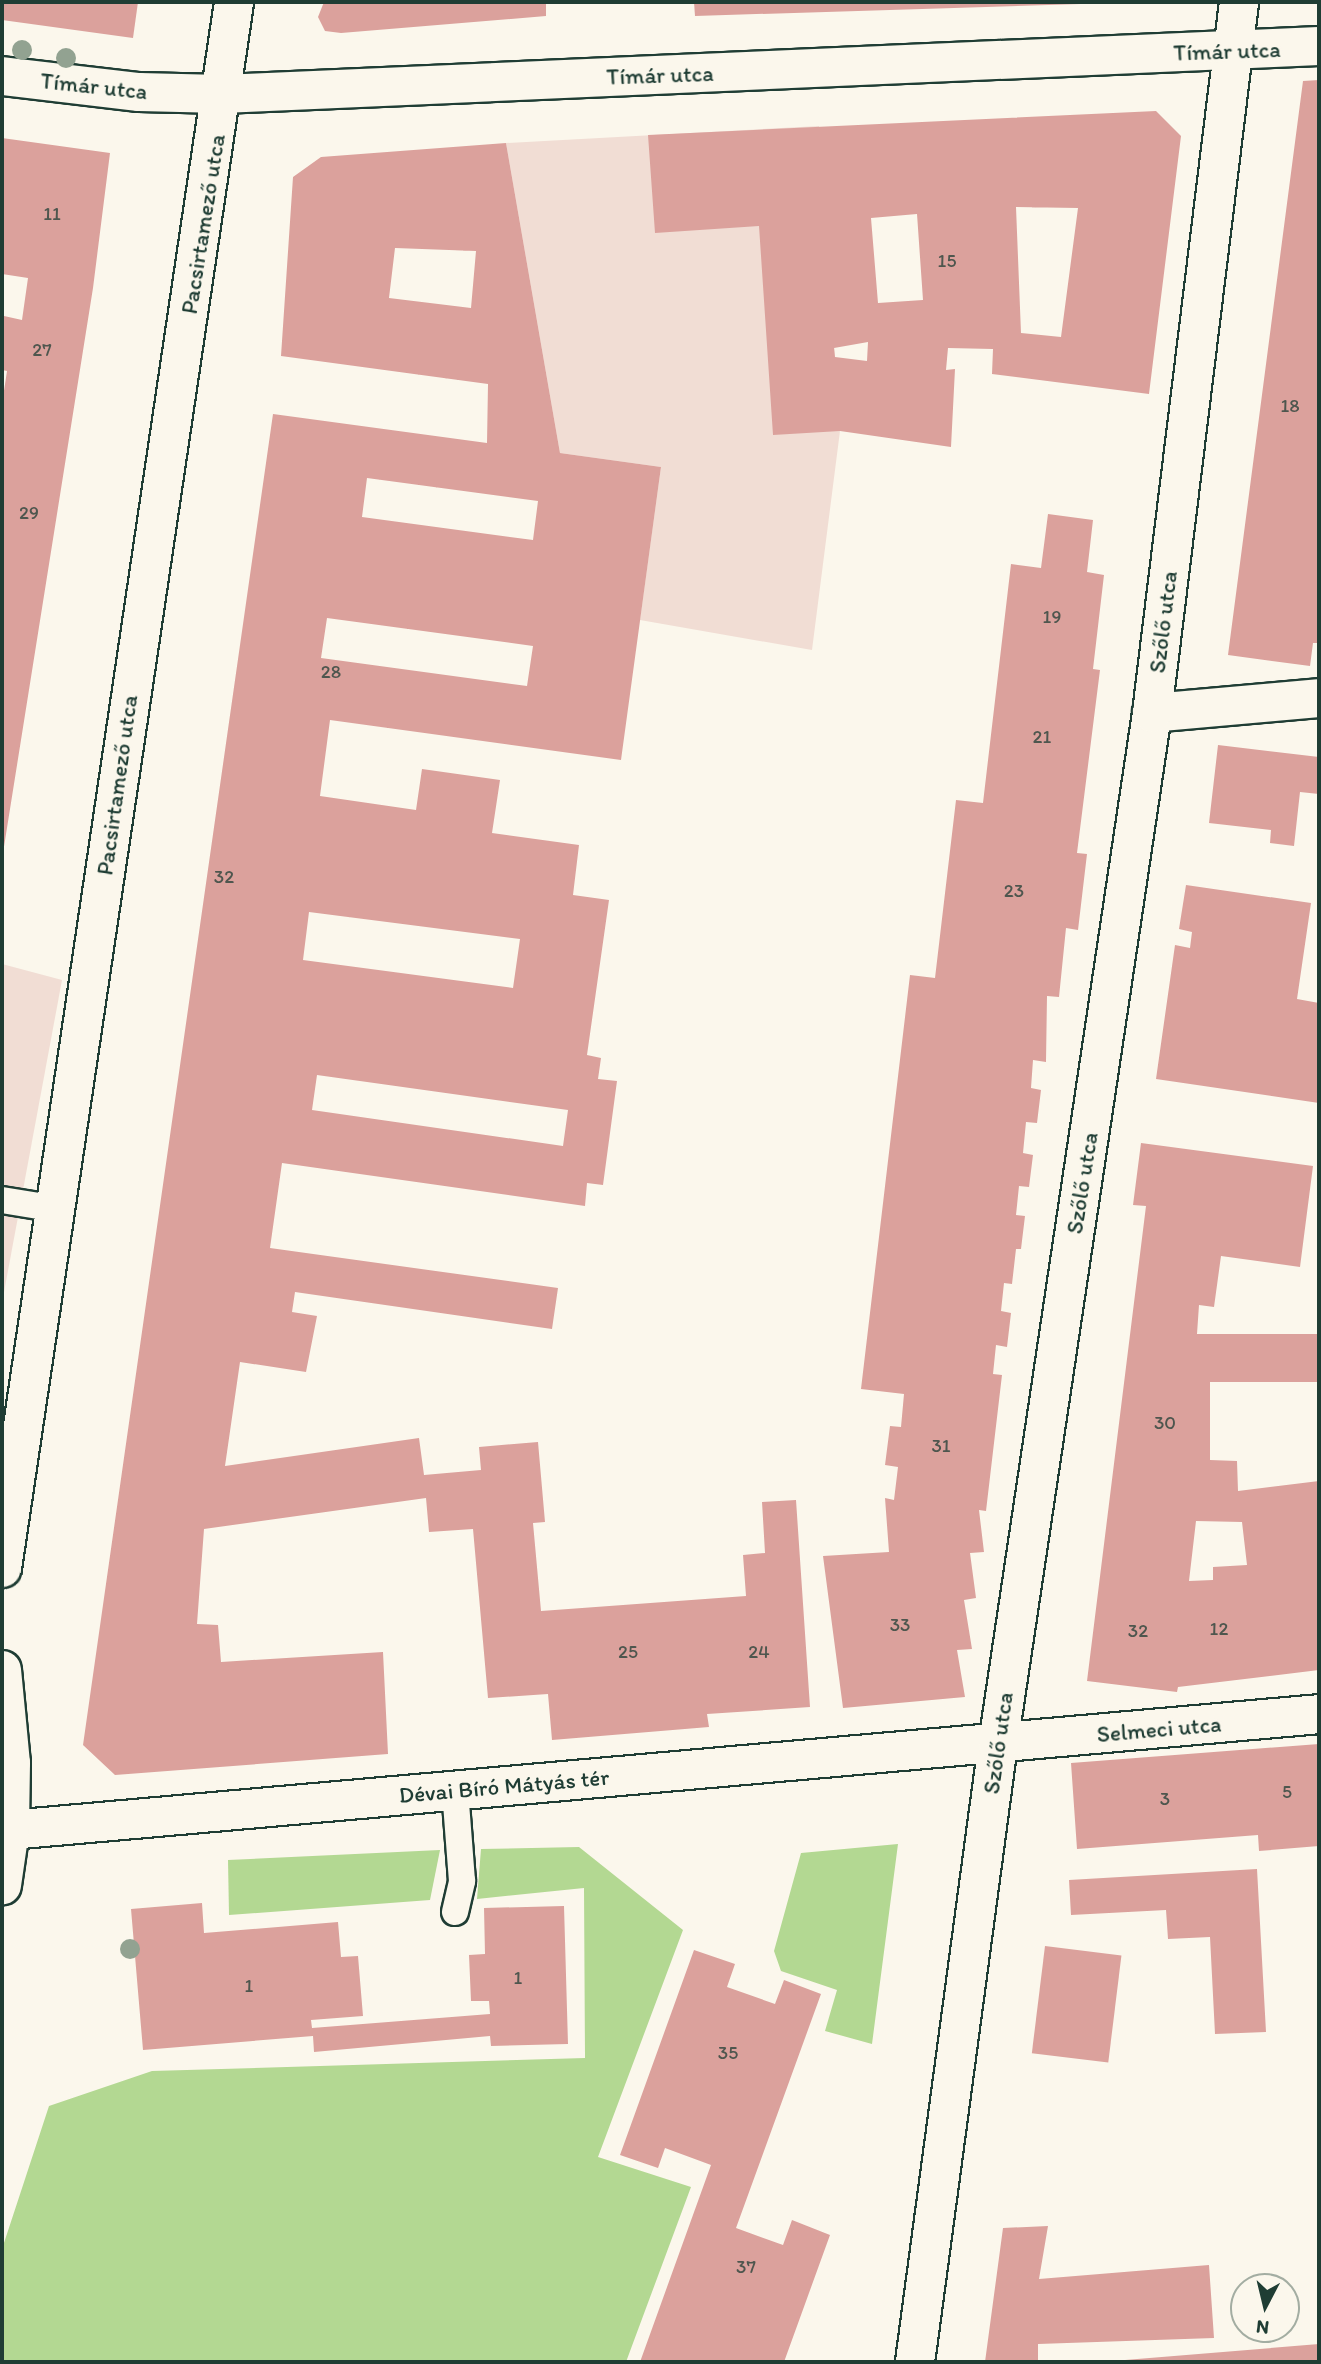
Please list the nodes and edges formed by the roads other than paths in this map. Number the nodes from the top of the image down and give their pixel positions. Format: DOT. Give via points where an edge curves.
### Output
graph roads {
  1 [pos="234,2"];
  2 [pos="1239,2"];
  3 [pos="1319,46"];
  4 [pos="1232,51"];
  5 [pos="2,76"];
  6 [pos="222,94"];
  7 [pos="1319,698"];
  8 [pos="1152,713"];
  9 [pos="2,1200"];
  10 [pos="57,1209"];
  11 [pos="2,1568"];
  12 [pos="2,1670"];
  13 [pos="1319,1714"];
  14 [pos="998,1744"];
  15 [pos="455,1790"];
  16 [pos="10,1829"];
  17 [pos="2,1885"];
  18 [pos="455,1912"];
  19 [pos="915,2362"];
  1 -- 6 [label="street, Pacsirtamező utca"];
  2 -- 4 [label="street, Szőlő utca"];
  3 -- 4 [label="street, Tímár utca"];
  4 -- 6 [label="street, Tímár utca"];
  4 -- 8 [label="street, Szőlő utca"];
  5 -- 6 [label="street, Tímár utca" via="139,92"];
  6 -- 10 [label="street, Pacsirtamező utca" via="145,582"];
  7 -- 8 [label="street"];
  8 -- 14 [label="street, Szőlő utca"];
  9 -- 10 [label="lane"];
  10 -- 11 [label="street, Pacsirtamező utca"];
  12 -- 16 [label="street" via="11,1763"];
  13 -- 14 [label="street, Selmeci utca"];
  14 -- 15 [label="street, Dévai Bíró Mátyás tér"];
  14 -- 19 [label="street, Szőlő utca"];
  15 -- 16 [label="street, Dévai Bíró Mátyás tér"];
  15 -- 18 [label="lane" via="462,1881"];
  16 -- 17 [label="street"];
}
